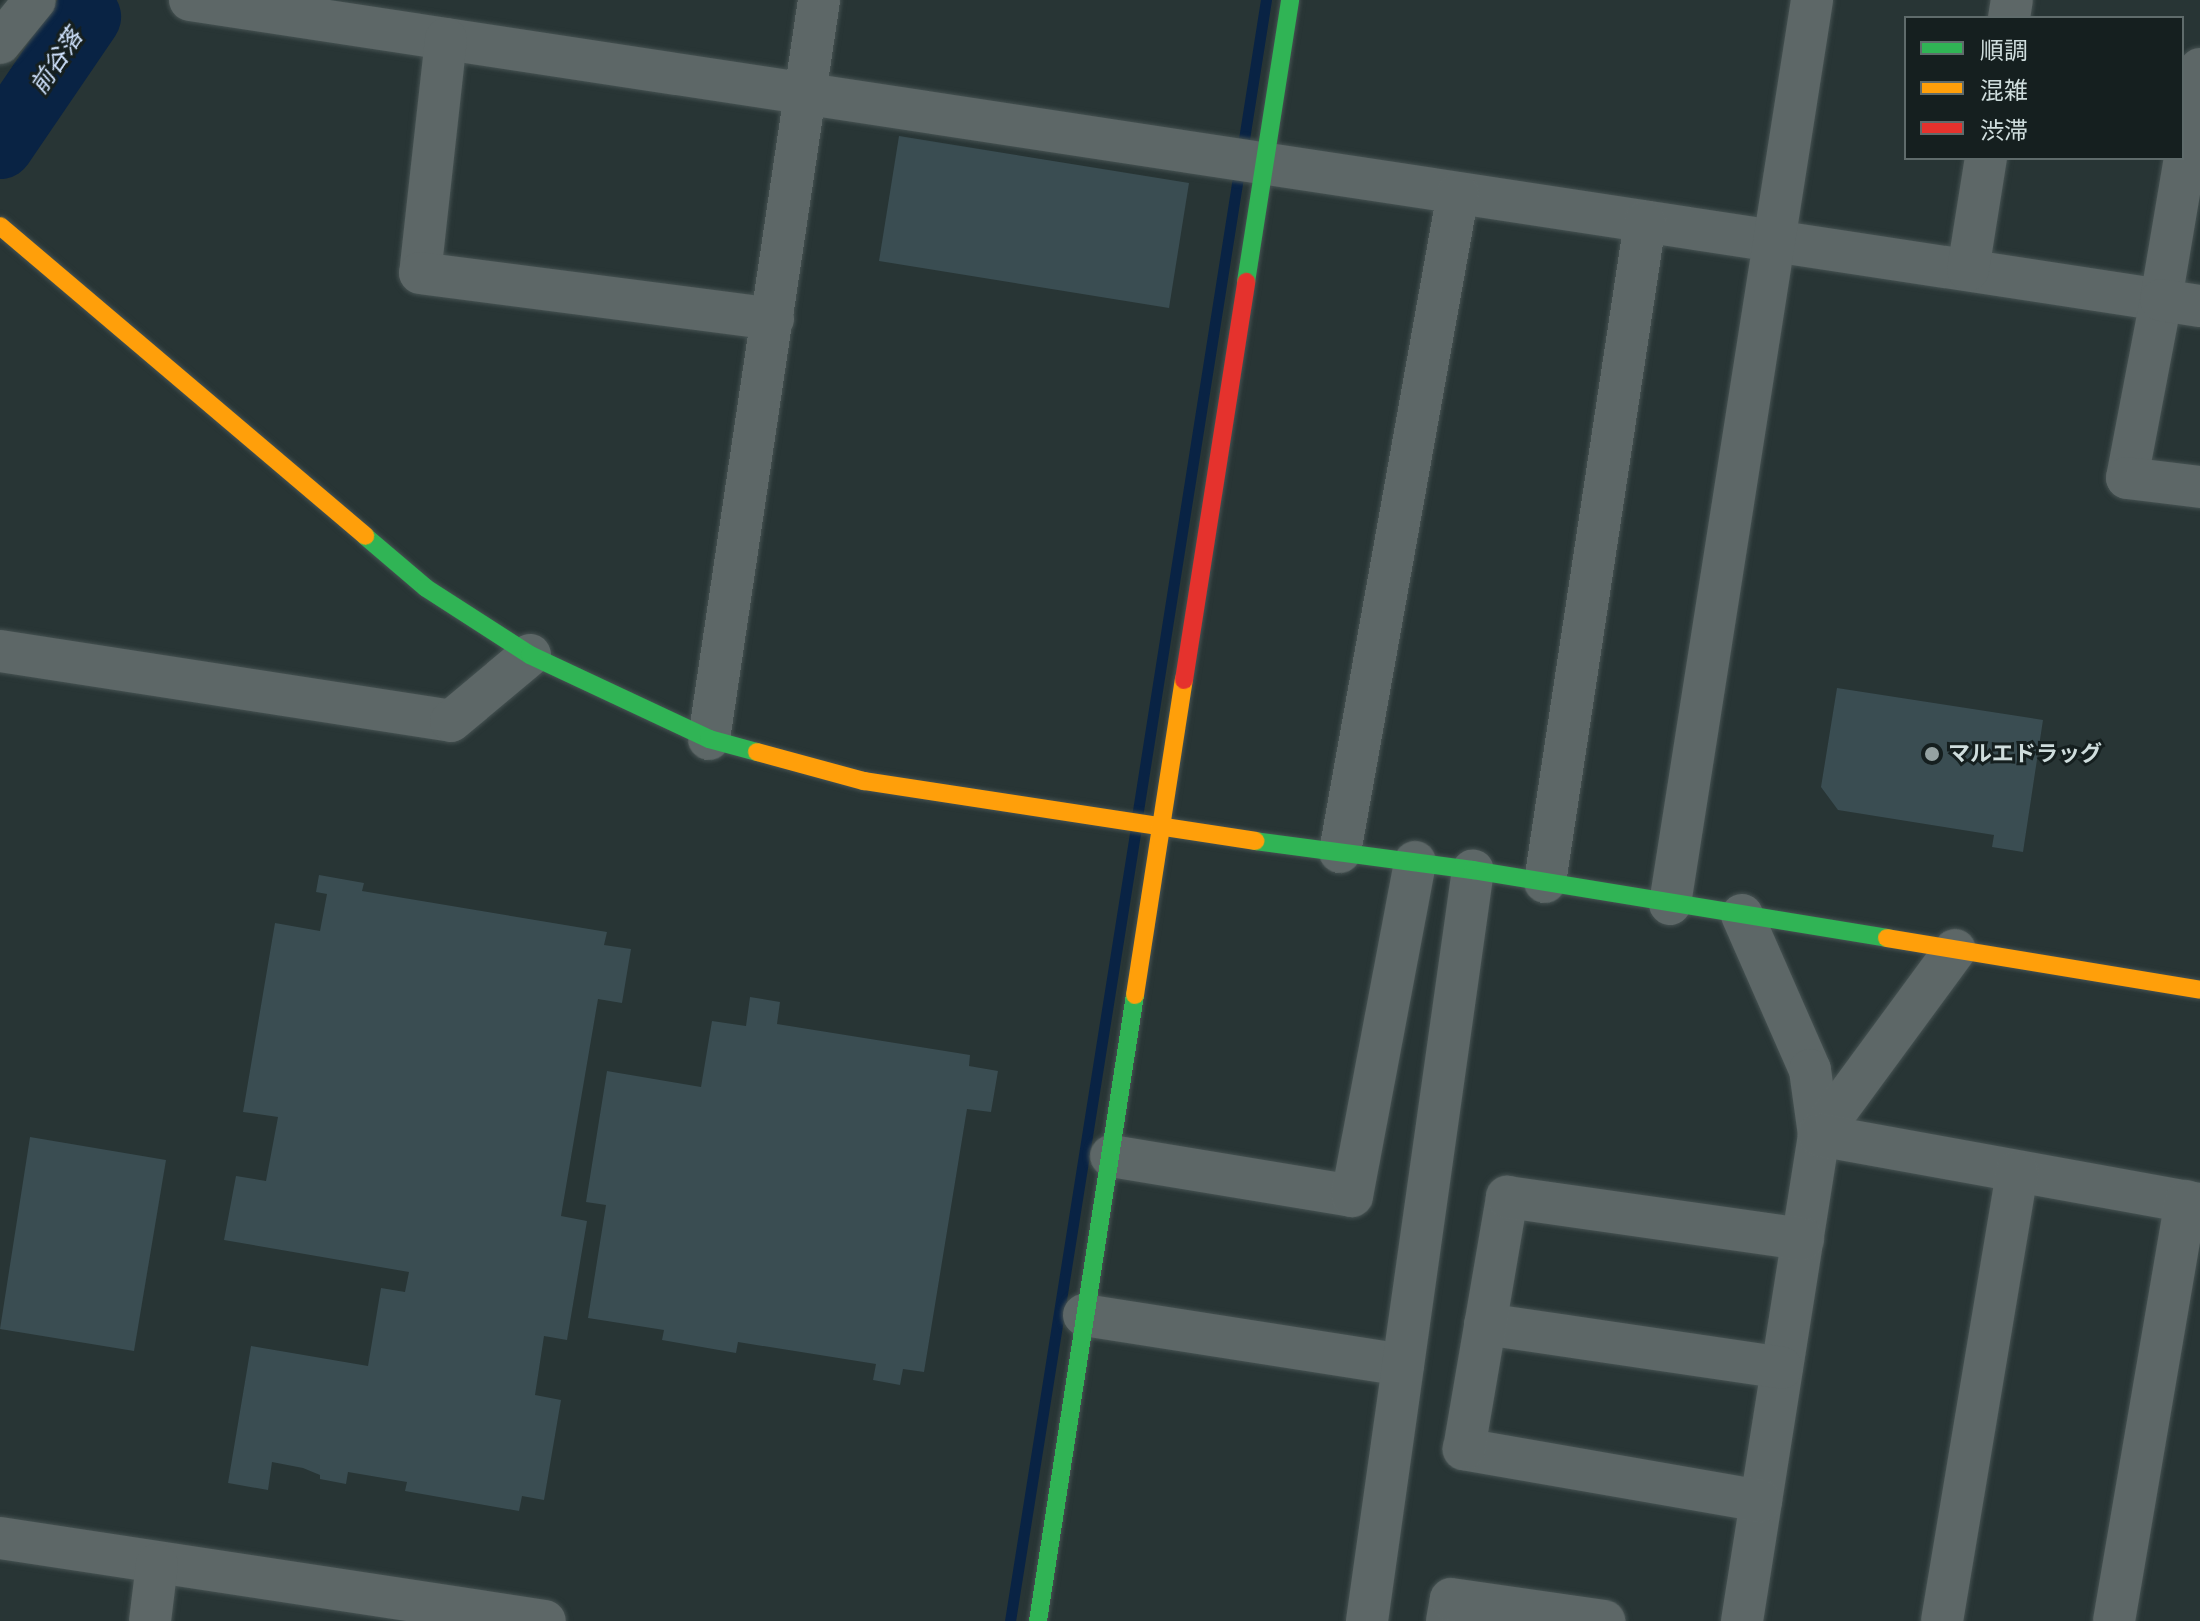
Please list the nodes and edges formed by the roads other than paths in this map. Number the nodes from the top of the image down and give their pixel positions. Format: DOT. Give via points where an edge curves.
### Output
graph roads {
  1 [pos="35,0"];
  2 [pos="190,0"];
  3 [pos="819,0"];
  4 [pos="1290,0"];
  5 [pos="1812,0"];
  6 [pos="446,39"];
  7 [pos="0,43"];
  8 [pos="2200,69"];
  9 [pos="807,94"];
  10 [pos="2196,112"];
  11 [pos="1986,160"];
  12 [pos="1263,164"];
  13 [pos="1458,193"];
  14 [pos="1645,222"];
  15 [pos="0,226"];
  16 [pos="1774,241"];
  17 [pos="1968,270"];
  18 [pos="2180,303"];
  19 [pos="773,319"];
  20 [pos="2200,487"];
  21 [pos="0,651"];
  22 [pos="530,655"];
  23 [pos="709,739"];
  24 [pos="1156,828"];
  25 [pos="1340,852"];
  26 [pos="1415,862"];
  27 [pos="1473,870"];
  28 [pos="1545,882"];
  29 [pos="1670,904"];
  30 [pos="1742,915"];
  31 [pos="1955,950"];
  32 [pos="2200,990"];
  33 [pos="1819,1135"];
  34 [pos="1111,1156"];
  35 [pos="2017,1172"];
  36 [pos="2193,1203"];
  37 [pos="1803,1239"];
  38 [pos="1084,1315"];
  39 [pos="1485,1324"];
  40 [pos="1403,1365"];
  41 [pos="1782,1368"];
  42 [pos="1761,1501"];
  43 [pos="0,1538"];
  44 [pos="157,1564"];
  45 [pos="150,1621"];
  46 [pos="545,1621"];
  47 [pos="1038,1621"];
  48 [pos="1367,1621"];
  49 [pos="1447,1621"];
  50 [pos="1604,1621"];
  51 [pos="1742,1621"];
  52 [pos="1942,1621"];
  53 [pos="2114,1621"];
  1 -- 7 [label="street"];
  2 -- 6 [label="street"];
  3 -- 9 [label="street"];
  4 -- 12 [label="street"];
  5 -- 16 [label="street"];
  6 -- 9 [label="street"];
  6 -- 19 [label="street" via="420,273"];
  8 -- 10 [label="street"];
  9 -- 12 [label="street"];
  9 -- 19 [label="street"];
  10 -- 18 [label="street"];
  11 -- 17 [label="street"];
  12 -- 13 [label="street"];
  12 -- 24 [label="street"];
  13 -- 14 [label="street"];
  13 -- 25 [label="street"];
  14 -- 16 [label="street"];
  14 -- 28 [label="street"];
  15 -- 22 [label="street" via="426,588"];
  16 -- 17 [label="street"];
  16 -- 29 [label="street"];
  17 -- 18 [label="street"];
  18 -- 20 [label="street" via="2127,478"];
  19 -- 23 [label="street"];
  21 -- 22 [label="street" via="451,721"];
  22 -- 23 [label="street"];
  23 -- 24 [label="street" via="864,781"];
  24 -- 25 [label="street"];
  24 -- 34 [label="street"];
  25 -- 26 [label="street"];
  26 -- 27 [label="street"];
  26 -- 34 [label="street" via="1352,1196"];
  27 -- 28 [label="street"];
  27 -- 40 [label="street"];
  28 -- 29 [label="street"];
  29 -- 30 [label="street"];
  30 -- 31 [label="street"];
  30 -- 33 [label="street" via="1810,1070"];
  31 -- 32 [label="street"];
  31 -- 33 [label="street"];
  33 -- 35 [label="street"];
  33 -- 37 [label="street"];
  34 -- 38 [label="street"];
  35 -- 36 [label="street"];
  35 -- 52 [label="street"];
  36 -- 53 [label="street"];
  37 -- 39 [label="street" via="1507,1197"];
  37 -- 41 [label="street"];
  38 -- 40 [label="street"];
  38 -- 47 [label="street"];
  39 -- 41 [label="street"];
  39 -- 42 [label="street" via="1464,1449"];
  40 -- 48 [label="street"];
  41 -- 42 [label="street"];
  42 -- 51 [label="street"];
  43 -- 44 [label="street"];
  44 -- 45 [label="street"];
  44 -- 46 [label="street"];
  49 -- 50 [label="street" via="1451,1599"];
}
